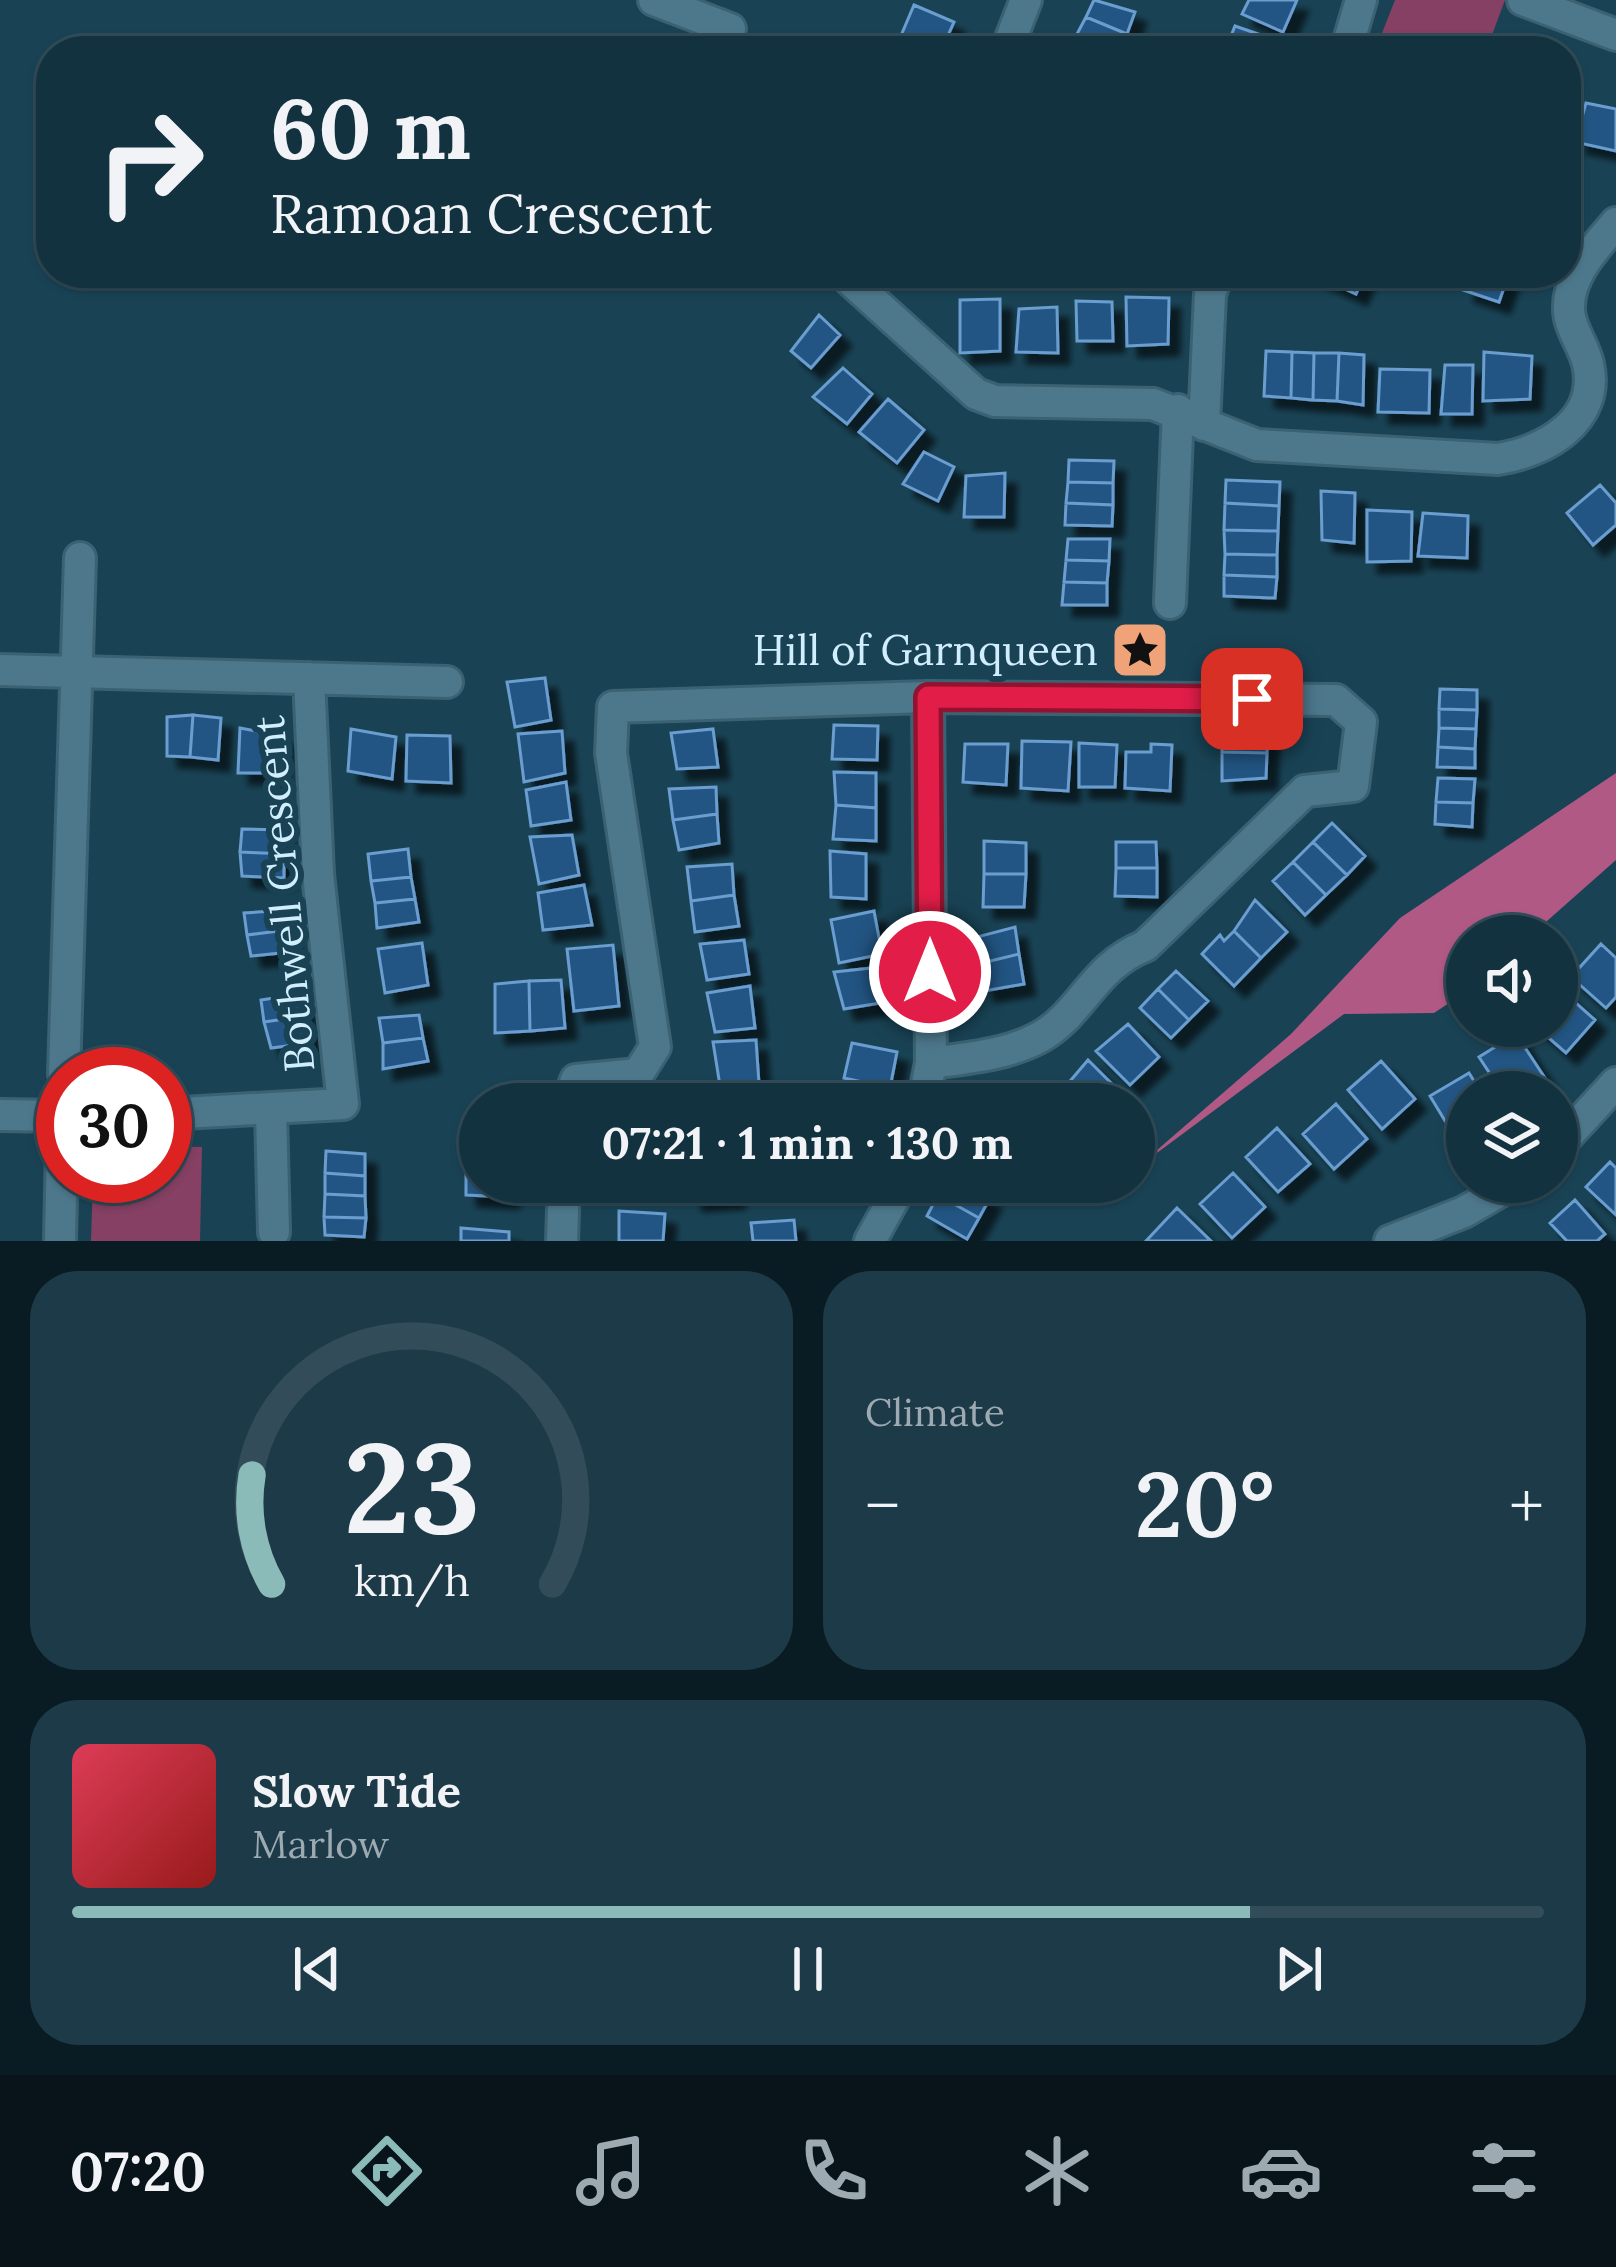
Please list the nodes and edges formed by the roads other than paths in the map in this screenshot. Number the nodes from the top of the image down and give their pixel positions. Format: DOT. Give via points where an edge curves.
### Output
graph roads {
  1 [pos="654,0"];
  2 [pos="1026,0"];
  3 [pos="1361,0"];
  4 [pos="1523,0"];
  5 [pos="730,29"];
  6 [pos="1616,35"];
  7 [pos="1012,36"];
  8 [pos="1350,36"];
  9 [pos="1616,223"];
  10 [pos="1581,272"];
  11 [pos="859,288"];
  12 [pos="1212,288"];
  13 [pos="1572,288"];
  14 [pos="1191,418"];
  15 [pos="80,558"];
  16 [pos="1170,603"];
  17 [pos="0,670"];
  18 [pos="80,671"];
  19 [pos="309,678"];
  20 [pos="447,682"];
  21 [pos="928,697"];
  22 [pos="65,1047"];
  23 [pos="931,1063"];
  24 [pos="575,1083"];
  25 [pos="927,1083"];
  26 [pos="1616,1083"];
  27 [pos="272,1111"];
  28 [pos="192,1113"];
  29 [pos="0,1114"];
  30 [pos="36,1115"];
  31 [pos="1578,1125"];
  32 [pos="61,1203"];
  33 [pos="563,1203"];
  34 [pos="891,1203"];
  35 [pos="1480,1203"];
  36 [pos="274,1232"];
  37 [pos="60,1241"];
  38 [pos="562,1241"];
  39 [pos="870,1241"];
  40 [pos="1390,1241"];
  1 -- 5 [label="street"];
  2 -- 7 [label="street"];
  3 -- 8 [label="street"];
  4 -- 6 [label="street"];
  9 -- 10 [label="street"];
  11 -- 14 [label="street" via="976,394 1018,404 1153,404"];
  12 -- 14 [label="street"];
  13 -- 14 [label="street" via="1569,314 1589,367 1586,401 1566,433 1533,454 1498,459 1257,445"];
  14 -- 16 [label="street"];
  15 -- 18 [label="street"];
  17 -- 18 [label="street, Bothwell Crescent"];
  18 -- 19 [label="street, Bothwell Crescent"];
  18 -- 22 [label="street"];
  19 -- 20 [label="street, Bothwell Crescent"];
  19 -- 27 [label="street, Bothwell Crescent" via="318,874 343,1104"];
  21 -- 23 [label="street"];
  21 -- 23 [label="street" via="1336,700 1361,722 1353,786 1305,791 1145,946 1114,958 1044,1035 994,1054"];
  21 -- 24 [label="street" via="613,707 610,754 655,1047 638,1074"];
  23 -- 25 [label="street"];
  26 -- 31 [label="street"];
  27 -- 28 [label="street, Bothwell Crescent"];
  27 -- 36 [label="street, Bothwell Crescent"];
  29 -- 30 [label="street"];
  32 -- 37 [label="street"];
  33 -- 38 [label="street"];
  34 -- 39 [label="street"];
  35 -- 40 [label="street"];
}
